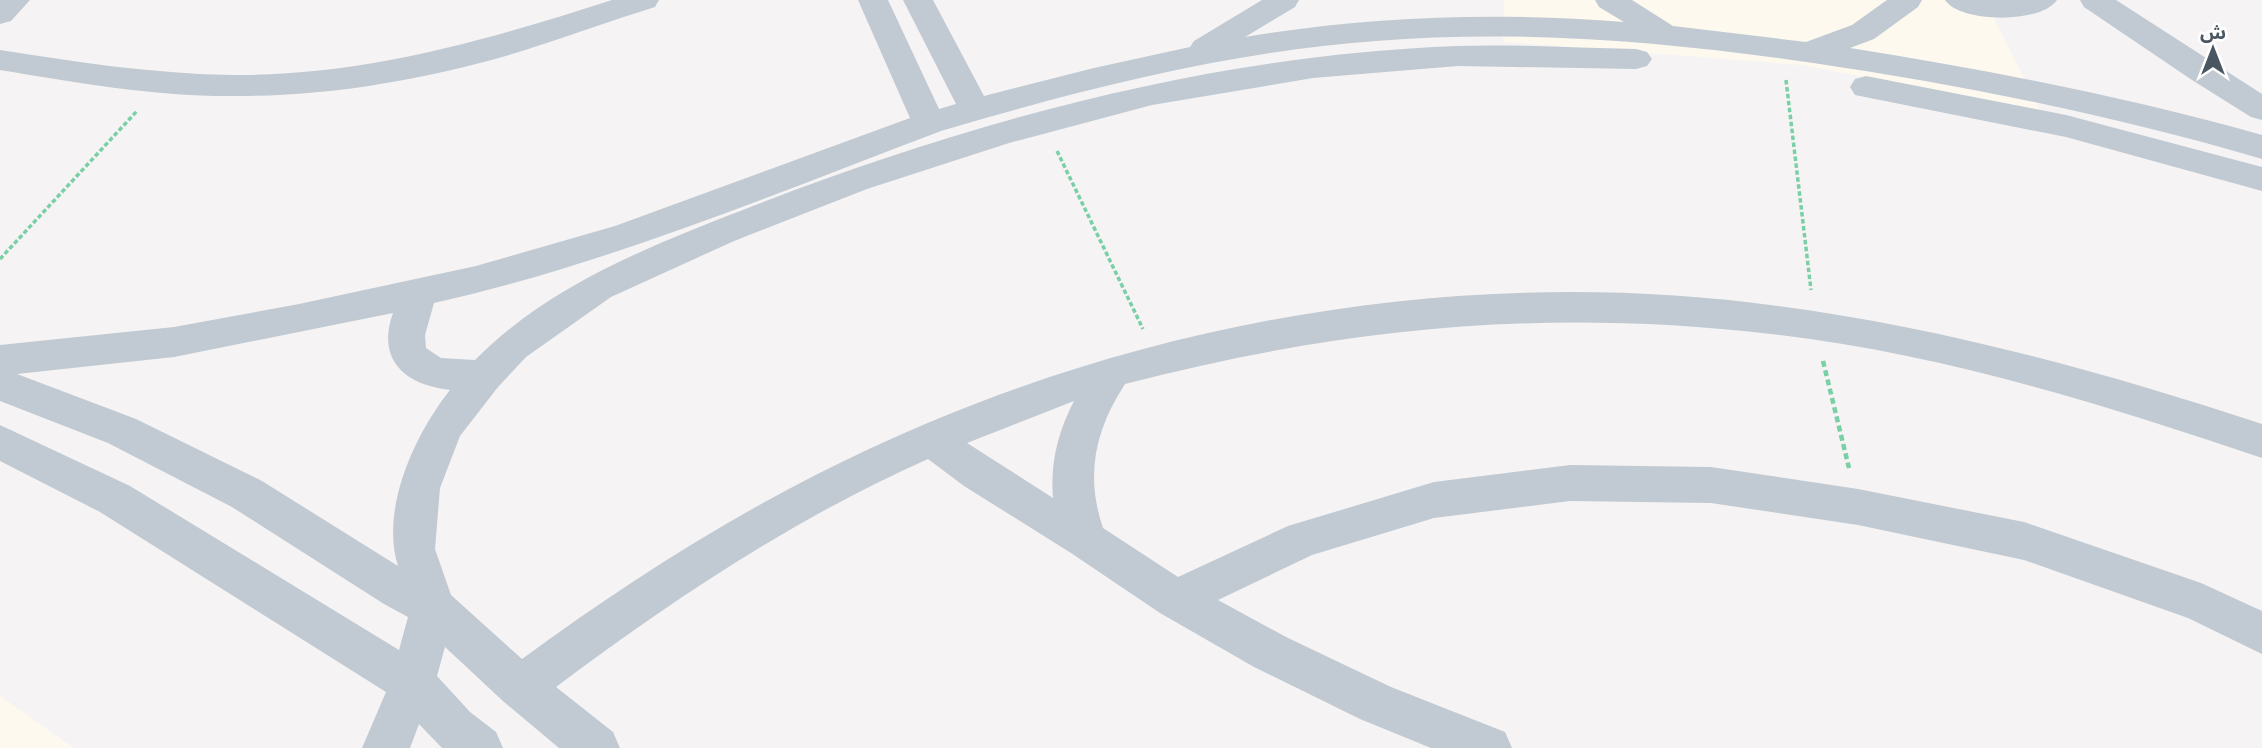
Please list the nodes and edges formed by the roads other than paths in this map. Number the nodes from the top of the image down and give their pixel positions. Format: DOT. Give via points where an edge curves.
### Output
graph roads {
  1 [pos="15,0"];
  2 [pos="644,0"];
  3 [pos="873,0"];
  4 [pos="918,0"];
  5 [pos="1284,0"];
  6 [pos="1610,0"];
  7 [pos="1907,0"];
  8 [pos="1960,0"];
  9 [pos="2042,0"];
  10 [pos="2095,0"];
  11 [pos="0,14"];
  12 [pos="1670,36"];
  13 [pos="1809,52"];
  14 [pos="0,60"];
  15 [pos="1185,60"];
  16 [pos="975,109"];
  17 [pos="2262,109"];
  18 [pos="929,123"];
  19 [pos="2262,147"];
  20 [pos="2262,179"];
  21 [pos="420,292"];
  22 [pos="0,360"];
  23 [pos="1112,372"];
  24 [pos="484,376"];
  25 [pos="0,384"];
  26 [pos="931,439"];
  27 [pos="2262,441"];
  28 [pos="0,442"];
  29 [pos="1086,540"];
  30 [pos="1175,599"];
  31 [pos="433,607"];
  32 [pos="2262,633"];
  33 [pos="413,683"];
  34 [pos="520,687"];
  35 [pos="386,748"];
  36 [pos="479,748"];
  37 [pos="596,748"];
  38 [pos="1488,748"];
  1 -- 11 [label="street"];
  2 -- 14 [label="street" via="487,50 356,76 267,85 131,80"];
  3 -- 18 [label="street"];
  4 -- 16 [label="street"];
  5 -- 15 [label="street"];
  6 -- 12 [label="street"];
  7 -- 13 [label="street" via="1863,32"];
  8 -- 9 [label="street" via="2016,8"];
  10 -- 17 [label="street"];
  12 -- 13 [label="street"];
  12 -- 15 [label="street" via="1570,28 1430,28 1280,42"];
  13 -- 19 [label="street" via="1946,73 2071,99"];
  15 -- 16 [label="street"];
  16 -- 18 [label="street"];
  18 -- 21 [label="street" via="624,237 476,281"];
  20 -- 24 [label="street" via="2048,123 1895,91 1757,71 1609,57 1458,55 1313,68 1152,94 855,180 611,282 513,346"];
  21 -- 22 [label="street" via="174,342"];
  21 -- 24 [label="street" via="405,328 411,358 432,372"];
  23 -- 26 [label="street"];
  23 -- 27 [label="street" via="1234,341 1356,319 1480,309 1604,307 1732,315 1864,334 2002,362 2146,402"];
  23 -- 29 [label="street" via="1087,408 1074,450 1073,495"];
  24 -- 31 [label="street" via="443,428 419,488 414,549"];
  25 -- 31 [label="street" via="122,431 247,494"];
  26 -- 29 [label="street"];
  26 -- 34 [label="street" via="731,542 592,633"];
  28 -- 33 [label="street" via="115,499"];
  29 -- 30 [label="street"];
  30 -- 32 [label="street" via="1303,540 1434,500 1570,483 1711,485 1858,507 2024,541 2202,603"];
  30 -- 38 [label="street" via="1270,652"];
  31 -- 33 [label="street"];
  31 -- 34 [label="street"];
  33 -- 35 [label="street"];
  33 -- 36 [label="street"];
  34 -- 37 [label="street"];
}
